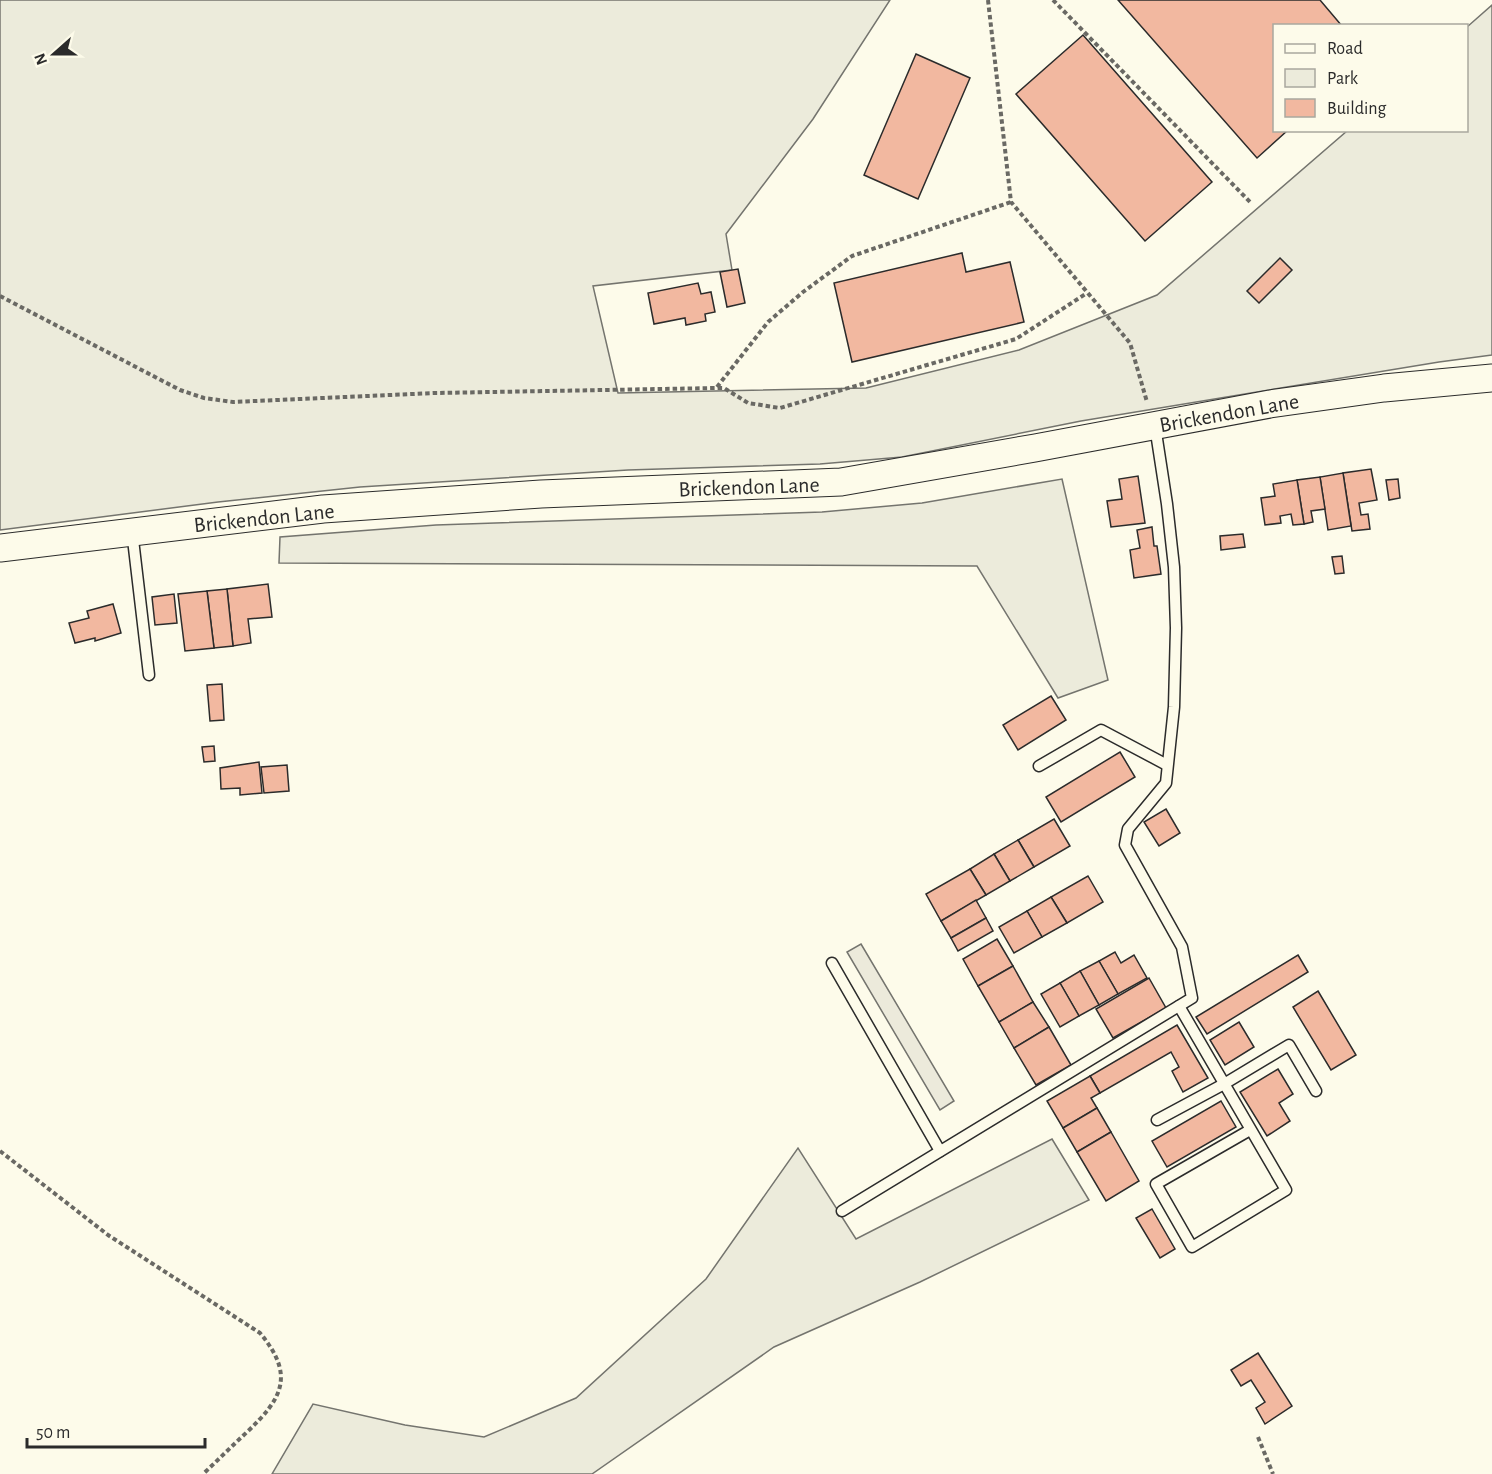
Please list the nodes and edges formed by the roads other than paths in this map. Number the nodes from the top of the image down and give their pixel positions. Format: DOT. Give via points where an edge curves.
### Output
graph roads {
  1 [pos="1492,378"];
  2 [pos="1154,425"];
  3 [pos="132,531"];
  4 [pos="0,548"];
  5 [pos="149,675"];
  6 [pos="1167,765"];
  7 [pos="1039,766"];
  8 [pos="832,963"];
  9 [pos="1179,1006"];
  10 [pos="1224,1084"];
  11 [pos="1316,1091"];
  12 [pos="1157,1120"];
  13 [pos="1251,1130"];
  14 [pos="940,1151"];
  15 [pos="842,1211"];
  1 -- 2 [label="street, Brickendon Lane" via="1361,391"];
  2 -- 3 [label="street, Brickendon Lane" via="841,482 541,494 323,509"];
  2 -- 6 [label="lane" via="1174,567 1174,707"];
  3 -- 4 [label="street, Brickendon Lane"];
  3 -- 5 [label="lane"];
  6 -- 7 [label="lane" via="1101,730"];
  6 -- 9 [label="lane" via="1167,783 1128,829 1125,844 1182,947 1192,998"];
  8 -- 14 [label="lane"];
  9 -- 10 [label="lane"];
  9 -- 14 [label="lane"];
  10 -- 11 [label="lane" via="1288,1045"];
  10 -- 12 [label="lane"];
  10 -- 13 [label="lane"];
  13 -- 13 [label="lane" via="1286,1190 1192,1246 1156,1184"];
  14 -- 15 [label="lane"];
}
